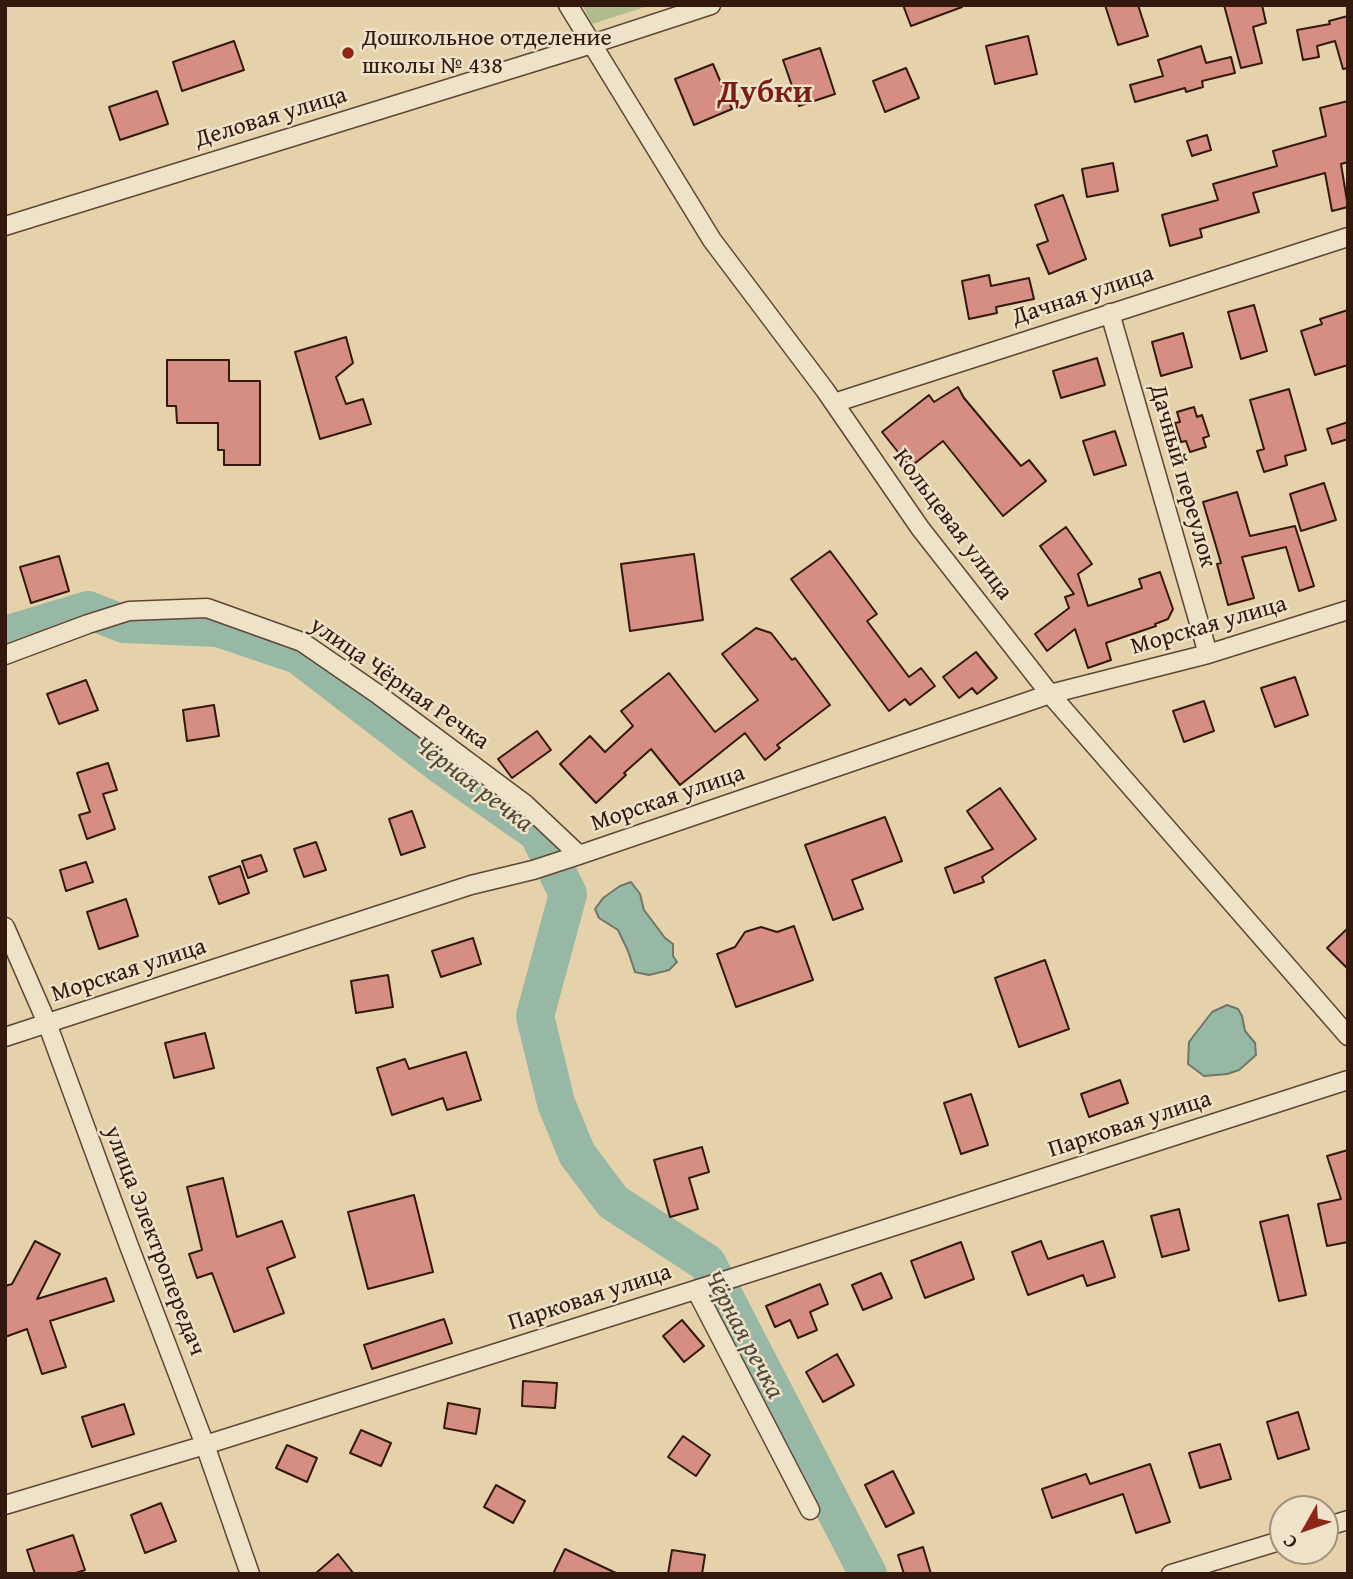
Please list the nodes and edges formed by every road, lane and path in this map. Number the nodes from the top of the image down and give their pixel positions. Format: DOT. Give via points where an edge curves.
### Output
graph roads {
  1 [pos="568,5"];
  2 [pos="711,5"];
  3 [pos="592,44"];
  4 [pos="5,226"];
  5 [pos="1348,237"];
  6 [pos="1110,313"];
  7 [pos="834,403"];
  8 [pos="1348,611"];
  9 [pos="1208,654"];
  10 [pos="5,655"];
  11 [pos="1050,694"];
  12 [pos="575,856"];
  13 [pos="5,927"];
  14 [pos="47,1023"];
  15 [pos="1348,1036"];
  16 [pos="5,1037"];
  17 [pos="1348,1080"];
  18 [pos="699,1289"];
  19 [pos="205,1445"];
  20 [pos="5,1505"];
  21 [pos="810,1510"];
  22 [pos="1269,1544"];
  23 [pos="250,1574"];
  24 [pos="1171,1574"];
  1 -- 3 [label="street, Кольцевая улица"];
  2 -- 3 [label="street, Деловая улица"];
  3 -- 4 [label="street, Деловая улица"];
  3 -- 7 [label="street, Кольцевая улица" via="712,240"];
  5 -- 6 [label="street, Дачная улица"];
  6 -- 7 [label="street, Дачная улица"];
  6 -- 9 [label="street, Дачный переулок"];
  7 -- 11 [label="street, Кольцевая улица" via="920,528"];
  8 -- 9 [label="street, Морская улица"];
  9 -- 11 [label="street, Морская улица"];
  10 -- 12 [label="street, улица Чёрная Речка" via="129,611 207,608 302,642 525,804"];
  11 -- 12 [label="street, Морская улица"];
  11 -- 15 [label="street, Кольцевая улица"];
  12 -- 14 [label="street, Морская улица"];
  13 -- 14 [label="street, улица Электропередач"];
  14 -- 16 [label="street, Морская улица"];
  14 -- 19 [label="street, улица Электропередач"];
  17 -- 18 [label="street, Парковая улица"];
  18 -- 19 [label="street, Парковая улица"];
  18 -- 21 [label="street"];
  19 -- 20 [label="street, Парковая улица"];
  19 -- 23 [label="street, улица Электропередач"];
  22 -- 24 [label="street"];
}
